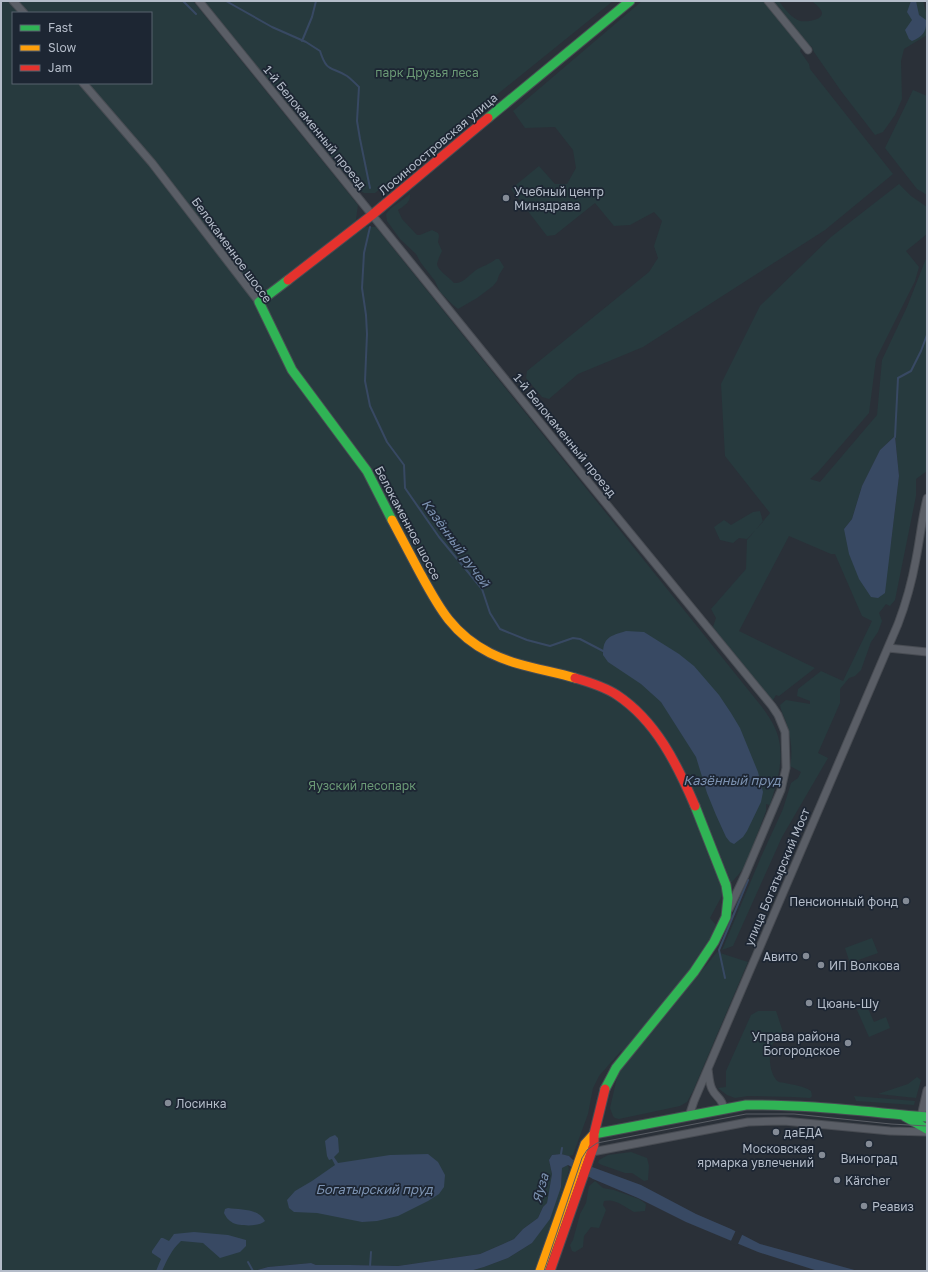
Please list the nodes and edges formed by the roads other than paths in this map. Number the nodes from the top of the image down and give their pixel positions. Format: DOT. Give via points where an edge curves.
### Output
graph roads {
  1 [pos="14,1"];
  2 [pos="199,1"];
  3 [pos="630,1"];
  4 [pos="768,1"];
  5 [pos="23,12"];
  6 [pos="808,50"];
  7 [pos="85,84"];
  8 [pos="372,215"];
  9 [pos="259,302"];
  10 [pos="927,498"];
  11 [pos="888,648"];
  12 [pos="927,652"];
  13 [pos="726,917"];
  14 [pos="708,1069"];
  15 [pos="927,1090"];
  16 [pos="724,1109"];
  17 [pos="690,1116"];
  18 [pos="924,1124"];
  19 [pos="594,1134"];
  20 [pos="586,1155"];
  21 [pos="540,1271"];
  22 [pos="550,1271"];
  1 -- 5 [label="street"];
  2 -- 8 [label="street, 1-й Белокаменный проезд"];
  3 -- 8 [label="street, Лосиноостровская улица"];
  4 -- 6 [label="street"];
  7 -- 9 [label="street, Белокаменное шоссе" via="152,163"];
  8 -- 9 [label="street, Лосиноостровская улица"];
  8 -- 13 [label="street, 1-й Белокаменный проезд" via="778,715 785,732 786,750 786,768 781,790"];
  9 -- 13 [label="street, Белокаменное шоссе" via="292,370 367,471 437,605 464,636 488,652 513,662 584,681 616,694 647,721 665,745 680,773 724,880 728,898"];
  10 -- 11 [label="street, улица Богатырский Мост" via="905,604"];
  11 -- 12 [label="street"];
  11 -- 14 [label="street, улица Богатырский Мост"];
  13 -- 19 [label="street" via="714,942 694,972 610,1077"];
  14 -- 16 [label="street" via="712,1090 723,1101"];
  14 -- 17 [label="street, улица Богатырский Мост"];
  15 -- 18 [label="street"];
  16 -- 17 [label="street"];
  16 -- 18 [label="street" via="768,1104 809,1106 902,1115"];
  17 -- 19 [label="street"];
  18 -- 20 [label="street" via="890,1131 784,1121 748,1122"];
  19 -- 20 [label="street" via="586,1144"];
  20 -- 21 [label="street" via="568,1189"];
  20 -- 22 [label="street" via="578,1192"];
}
